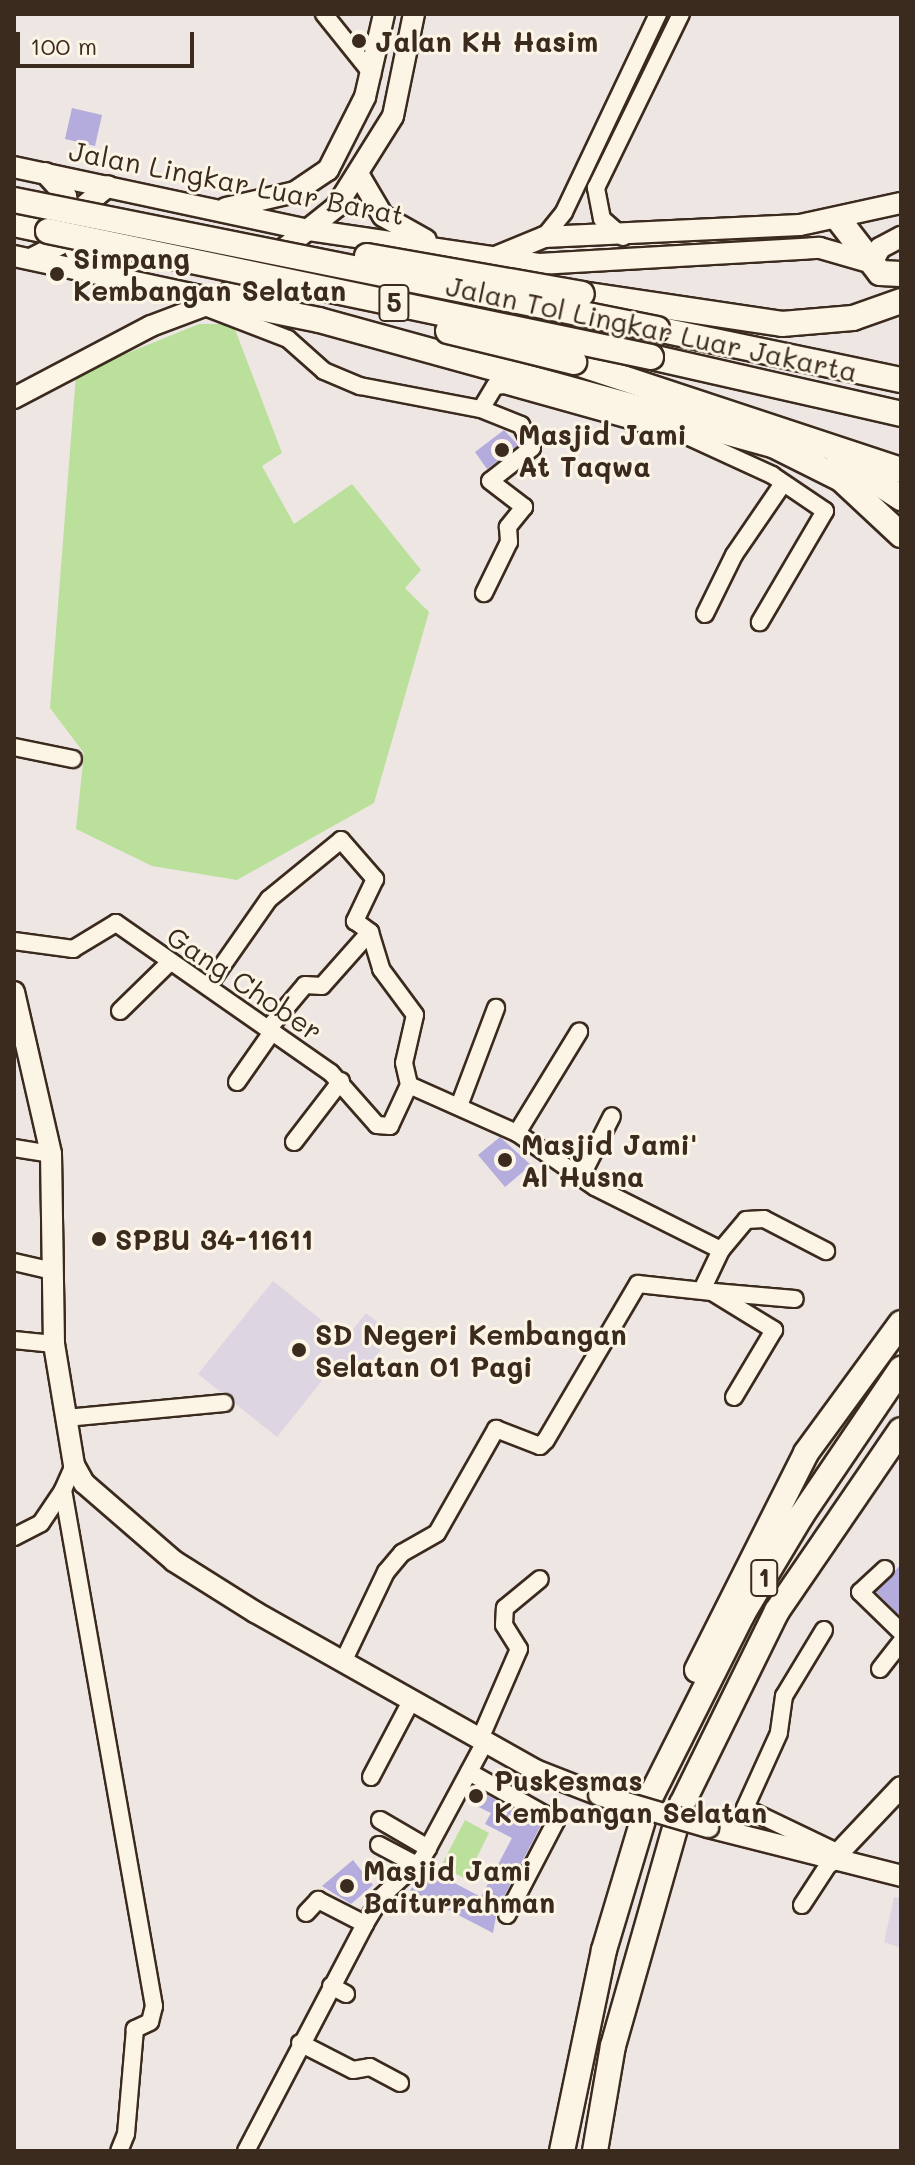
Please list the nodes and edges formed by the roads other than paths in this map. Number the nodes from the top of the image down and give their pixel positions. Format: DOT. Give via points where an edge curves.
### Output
graph roads {
  1 [pos="324,14"];
  2 [pos="384,14"];
  3 [pos="414,14"];
  4 [pos="658,14"];
  5 [pos="681,14"];
  6 [pos="406,68"];
  7 [pos="372,75"];
  8 [pos="14,167"];
  9 [pos="45,173"];
  10 [pos="360,177"];
  11 [pos="113,187"];
  12 [pos="14,200"];
  13 [pos="900,209"];
  14 [pos="218,210"];
  15 [pos="839,220"];
  16 [pos="275,222"];
  17 [pos="14,224"];
  18 [pos="309,230"];
  19 [pos="544,237"];
  20 [pos="623,237"];
  21 [pos="901,237"];
  22 [pos="140,238"];
  23 [pos="444,248"];
  24 [pos="285,249"];
  25 [pos="498,256"];
  26 [pos="22,258"];
  27 [pos="872,263"];
  28 [pos="67,267"];
  29 [pos="97,272"];
  30 [pos="901,274"];
  31 [pos="160,285"];
  32 [pos="901,301"];
  33 [pos="213,303"];
  34 [pos="151,326"];
  35 [pos="901,380"];
  36 [pos="14,398"];
  37 [pos="481,409"];
  38 [pos="901,414"];
  39 [pos="823,443"];
  40 [pos="901,470"];
  41 [pos="782,485"];
  42 [pos="901,498"];
  43 [pos="901,535"];
  44 [pos="484,593"];
  45 [pos="705,614"];
  46 [pos="760,622"];
  47 [pos="14,747"];
  48 [pos="73,759"];
  49 [pos="370,932"];
  50 [pos="14,941"];
  51 [pos="168,964"];
  52 [pos="208,986"];
  53 [pos="496,1008"];
  54 [pos="16,1011"];
  55 [pos="120,1011"];
  56 [pos="270,1030"];
  57 [pos="579,1032"];
  58 [pos="341,1081"];
  59 [pos="237,1082"];
  60 [pos="409,1085"];
  61 [pos="459,1106"];
  62 [pos="612,1116"];
  63 [pos="517,1133"];
  64 [pos="294,1142"];
  65 [pos="14,1148"];
  66 [pos="51,1154"];
  67 [pos="581,1177"];
  68 [pos="721,1250"];
  69 [pos="826,1251"];
  70 [pos="14,1262"];
  71 [pos="49,1270"];
  72 [pos="707,1291"];
  73 [pos="795,1299"];
  74 [pos="901,1323"];
  75 [pos="14,1340"];
  76 [pos="54,1344"];
  77 [pos="901,1369"];
  78 [pos="734,1397"];
  79 [pos="224,1403"];
  80 [pos="66,1418"];
  81 [pos="901,1430"];
  82 [pos="84,1481"];
  83 [pos="63,1490"];
  84 [pos="14,1537"];
  85 [pos="885,1569"];
  86 [pos="540,1579"];
  87 [pos="824,1630"];
  88 [pos="901,1632"];
  89 [pos="901,1642"];
  90 [pos="343,1662"];
  91 [pos="880,1669"];
  92 [pos="411,1701"];
  93 [pos="482,1740"];
  94 [pos="469,1772"];
  95 [pos="371,1777"];
  96 [pos="901,1787"];
  97 [pos="649,1800"];
  98 [pos="380,1820"];
  99 [pos="379,1845"];
  100 [pos="428,1848"];
  101 [pos="835,1858"];
  102 [pos="417,1865"];
  103 [pos="901,1876"];
  104 [pos="802,1905"];
  105 [pos="306,1913"];
  106 [pos="507,1915"];
  107 [pos="365,1924"];
  108 [pos="300,2043"];
  109 [pos="400,2083"];
  110 [pos="119,2151"];
  111 [pos="246,2151"];
  112 [pos="562,2151"];
  113 [pos="595,2151"];
  1 -- 7 [label="street"];
  2 -- 7 [label="main road"];
  3 -- 6 [label="main road"];
  4 -- 19 [label="street" via="564,212"];
  5 -- 20 [label="street" via="596,188 602,219"];
  6 -- 7 [label="main road" via="393,83"];
  6 -- 10 [label="main road" via="384,138"];
  7 -- 14 [label="main road" via="328,170 295,192"];
  8 -- 9 [label="main road, Jalan Lingkar Luar Barat"];
  9 -- 11 [label="main road, Jalan Lingkar Luar Barat"];
  9 -- 26 [label="main road" via="66,196 70,221 53,250"];
  10 -- 18 [label="main road"];
  10 -- 23 [label="main road" via="383,216"];
  11 -- 14 [label="main road, Jalan Lingkar Luar Barat"];
  11 -- 28 [label="main road" via="90,196 75,218 72,243 84,268"];
  11 -- 29 [label="main road" via="97,198 84,220 84,250"];
  12 -- 22 [label="highway, Jalan Tol Lingkar Luar Jakarta / 5, bridge"];
  13 -- 15 [label="main road"];
  14 -- 16 [label="main road, Jalan Lingkar Luar Barat"];
  15 -- 20 [label="main road"];
  15 -- 27 [label="highway"];
  16 -- 18 [label="main road, Jalan Lingkar Luar Barat"];
  16 -- 24 [label="main road"];
  17 -- 22 [label="highway, Jalan Tol Lingkar Luar Jakarta / 5, bridge"];
  18 -- 23 [label="main road, Jalan Lingkar Luar Barat"];
  18 -- 24 [label="main road"];
  19 -- 20 [label="main road"];
  19 -- 25 [label="main road"];
  21 -- 27 [label="main road" via="880,248"];
  22 -- 32 [label="highway, bridge" via="244,235 782,324 853,318"];
  22 -- 35 [label="highway, Jalan Tol Lingkar Luar Jakarta / 5, bridge" via="657,329"];
  22 -- 38 [label="highway, Jalan Tol Lingkar Luar Jakarta / 5, bridge"];
  22 -- 39 [label="highway, bridge" via="237,284 574,362"];
  23 -- 25 [label="main road, Jalan Lingkar Luar Barat"];
  24 -- 33 [label="main road"];
  25 -- 27 [label="main road, Jalan Lingkar Luar Barat" via="539,264 820,248"];
  26 -- 28 [label="main road"];
  27 -- 30 [label="highway" via="886,276"];
  28 -- 29 [label="main road"];
  29 -- 31 [label="main road"];
  31 -- 33 [label="main road"];
  31 -- 34 [label="main road" via="167,308"];
  33 -- 34 [label="main road"];
  33 -- 37 [label="street" via="288,339 324,371 360,386"];
  33 -- 43 [label="highway" via="319,320 773,445 841,479"];
  34 -- 36 [label="main road"];
  37 -- 41 [label="street" via="495,386 504,385 710,443"];
  37 -- 44 [label="street" via="512,419 532,445 490,481 524,507 508,527 509,542"];
  39 -- 40 [label="highway"];
  39 -- 42 [label="highway"];
  41 -- 45 [label="street" via="734,555"];
  41 -- 46 [label="street" via="826,513"];
  47 -- 48 [label="street"];
  49 -- 52 [label="street" via="355,918 375,879 341,840 269,899"];
  49 -- 56 [label="street" via="322,986 305,985"];
  49 -- 60 [label="street" via="381,969 417,1022 404,1063"];
  50 -- 51 [label="street, Gang Chober" via="73,949 116,923"];
  51 -- 52 [label="street, Gang Chober"];
  51 -- 55 [label="street"];
  52 -- 56 [label="street, Gang Chober"];
  53 -- 61 [label="street"];
  54 -- 66 [label="main road"];
  56 -- 58 [label="street, Gang Chober"];
  56 -- 59 [label="street"];
  57 -- 63 [label="street"];
  58 -- 60 [label="street, Gang Chober" via="384,1128 395,1121"];
  58 -- 64 [label="street"];
  60 -- 61 [label="street"];
  61 -- 63 [label="street"];
  62 -- 67 [label="street"];
  63 -- 67 [label="street"];
  65 -- 66 [label="street"];
  66 -- 71 [label="main road"];
  67 -- 68 [label="street"];
  68 -- 69 [label="street" via="752,1218"];
  68 -- 72 [label="street"];
  70 -- 71 [label="street"];
  71 -- 76 [label="main road"];
  72 -- 73 [label="street" via="739,1289"];
  72 -- 78 [label="street" via="774,1330"];
  72 -- 90 [label="street" via="638,1284 546,1440 540,1446 496,1429 437,1533 402,1553 386,1572"];
  74 -- 97 [label="highway" via="806,1453 765,1526 681,1704"];
  75 -- 76 [label="street"];
  76 -- 80 [label="main road"];
  77 -- 97 [label="highway, 1" via="743,1613"];
  79 -- 80 [label="street"];
  80 -- 82 [label="main road"];
  81 -- 113 [label="highway, 1" via="777,1611 682,1804 613,2046"];
  82 -- 83 [label="street"];
  82 -- 90 [label="main road" via="174,1561"];
  83 -- 84 [label="street" via="41,1523"];
  83 -- 110 [label="street" via="154,2006 150,2022 135,2029 126,2134"];
  85 -- 88 [label="street" via="860,1592"];
  86 -- 93 [label="street" via="505,1608 504,1625 519,1646"];
  87 -- 101 [label="street" via="784,1696 779,1733 745,1808"];
  89 -- 91 [label="street"];
  90 -- 92 [label="main road"];
  92 -- 93 [label="main road"];
  92 -- 95 [label="street"];
  93 -- 94 [label="street"];
  93 -- 101 [label="main road, bridge" via="599,1795"];
  94 -- 100 [label="street"];
  94 -- 106 [label="street" via="556,1821"];
  96 -- 101 [label="main road"];
  97 -- 112 [label="highway, 1" via="597,1978"];
  98 -- 100 [label="street"];
  99 -- 102 [label="street"];
  100 -- 102 [label="street"];
  101 -- 103 [label="main road"];
  101 -- 104 [label="street"];
  102 -- 107 [label="street" via="381,1897"];
  105 -- 107 [label="street" via="316,1900"];
  107 -- 108 [label="street" via="339,1990"];
  108 -- 109 [label="street" via="353,2070 370,2067"];
  108 -- 111 [label="street"];
}
